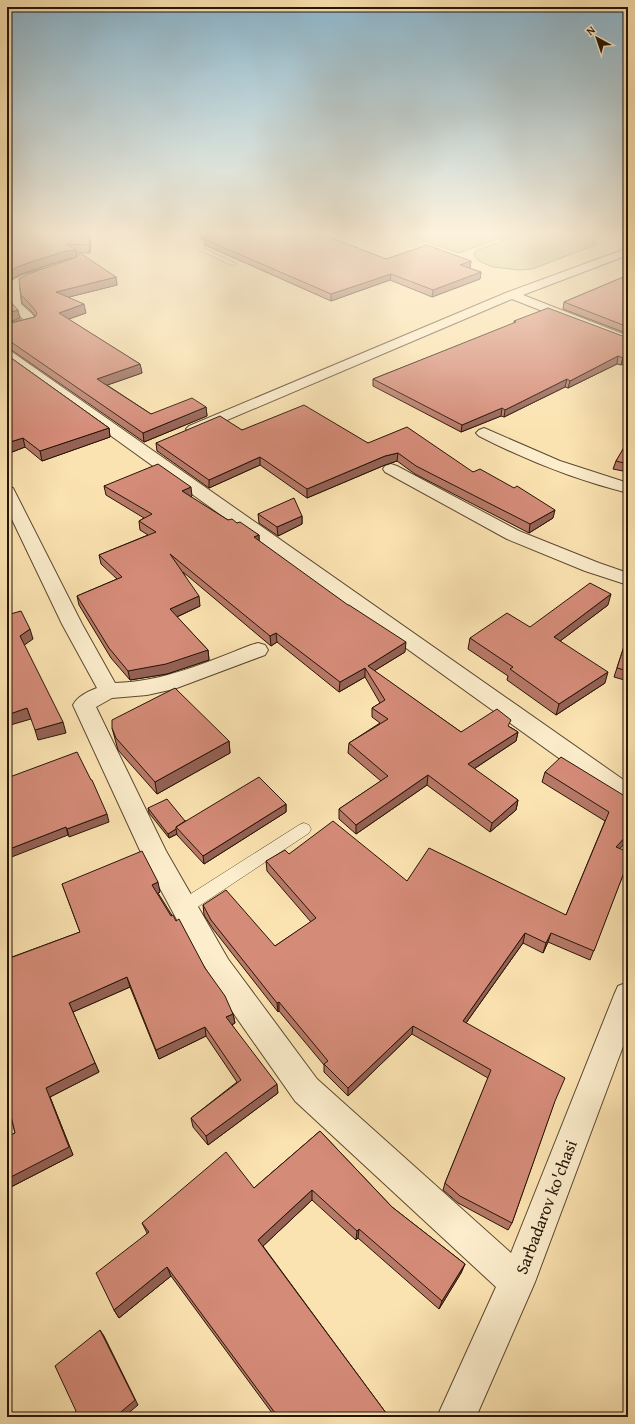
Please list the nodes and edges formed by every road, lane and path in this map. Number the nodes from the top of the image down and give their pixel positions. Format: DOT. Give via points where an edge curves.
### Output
graph roads {
  1 [pos="12,298"];
  2 [pos="504,298"];
  3 [pos="521,298"];
  4 [pos="7,328"];
  5 [pos="628,341"];
  6 [pos="7,355"];
  7 [pos="185,432"];
  8 [pos="484,433"];
  9 [pos="391,469"];
  10 [pos="628,488"];
  11 [pos="7,492"];
  12 [pos="628,579"];
  13 [pos="258,650"];
  14 [pos="108,691"];
  15 [pos="628,795"];
  16 [pos="304,829"];
  17 [pos="184,907"];
  18 [pos="628,995"];
  19 [pos="517,1282"];
  20 [pos="456,1417"];
  1 -- 4 [label="street" via="14,306 31,321"];
  2 -- 7 [label="street"];
  3 -- 5 [label="street"];
  6 -- 15 [label="street" via="148,448"];
  8 -- 10 [label="street" via="516,449"];
  9 -- 12 [label="street" via="514,535"];
  11 -- 14 [label="street"];
  13 -- 14 [label="street" via="164,684"];
  14 -- 17 [label="street" via="84,705 156,857"];
  16 -- 17 [label="lane"];
  17 -- 19 [label="street" via="218,968 306,1090"];
  18 -- 19 [label="street, Sarbadarov ko'chasi"];
  19 -- 20 [label="street, Sarbadarov ko'chasi"];
}
